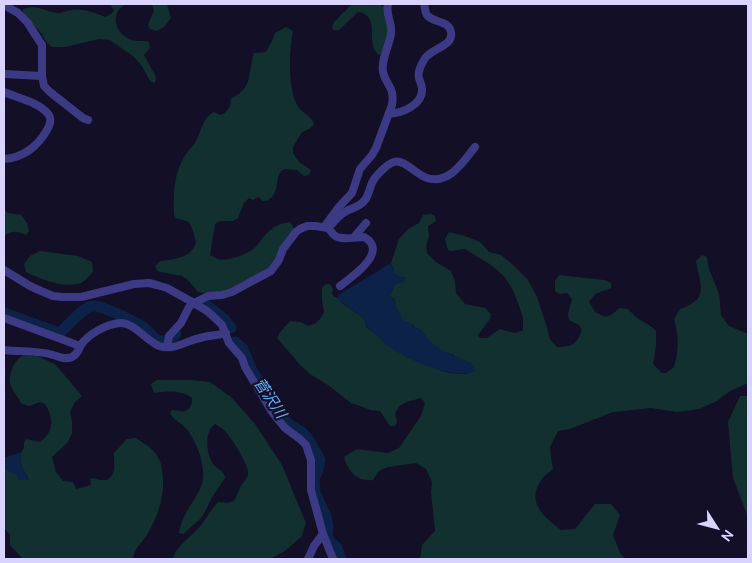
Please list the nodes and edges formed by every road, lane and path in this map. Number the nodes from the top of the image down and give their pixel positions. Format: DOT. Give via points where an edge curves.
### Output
graph roads {
  1 [pos="388,4"];
  2 [pos="424,4"];
  3 [pos="4,5"];
  4 [pos="4,74"];
  5 [pos="42,76"];
  6 [pos="4,92"];
  7 [pos="389,114"];
  8 [pos="88,120"];
  9 [pos="475,146"];
  10 [pos="4,159"];
  11 [pos="366,223"];
  12 [pos="326,227"];
  13 [pos="354,236"];
  14 [pos="4,270"];
  15 [pos="340,286"];
  16 [pos="194,303"];
  17 [pos="4,318"];
  18 [pos="226,333"];
  19 [pos="168,342"];
  20 [pos="80,346"];
  21 [pos="4,350"];
  22 [pos="323,534"];
  23 [pos="308,559"];
  24 [pos="333,559"];
  1 -- 7 [label="street" via="392,34 383,69 393,98"];
  2 -- 7 [label="street" via="427,15 450,28 450,41 427,55 421,64 418,74 422,91 418,101 405,111"];
  3 -- 5 [label="street" via="18,13 38,37 42,45"];
  4 -- 5 [label="street"];
  5 -- 8 [label="street" via="44,86 50,92"];
  6 -- 10 [label="street" via="39,106 50,119 50,125 36,145 19,156"];
  7 -- 12 [label="street" via="376,148 360,169 352,193"];
  9 -- 12 [label="street" via="451,174 441,179 423,176 400,162 390,164 374,179 363,203"];
  11 -- 13 [label="street"];
  12 -- 13 [label="street" via="338,237"];
  12 -- 16 [label="street" via="307,226 296,232 271,271 232,292 208,296"];
  13 -- 15 [label="street" via="367,238 373,251 361,270"];
  14 -- 16 [label="street" via="52,296 81,297 149,283 167,288"];
  16 -- 18 [label="street" via="216,319"];
  16 -- 19 [label="street"];
  17 -- 20 [label="street"];
  18 -- 19 [label="street" via="201,337 180,346"];
  18 -- 22 [label="street" via="272,412 306,445 311,460 311,490"];
  19 -- 20 [label="street" via="159,346 123,323 105,327"];
  20 -- 21 [label="street" via="70,358"];
  22 -- 23 [label="street"];
  22 -- 24 [label="street"];
}
